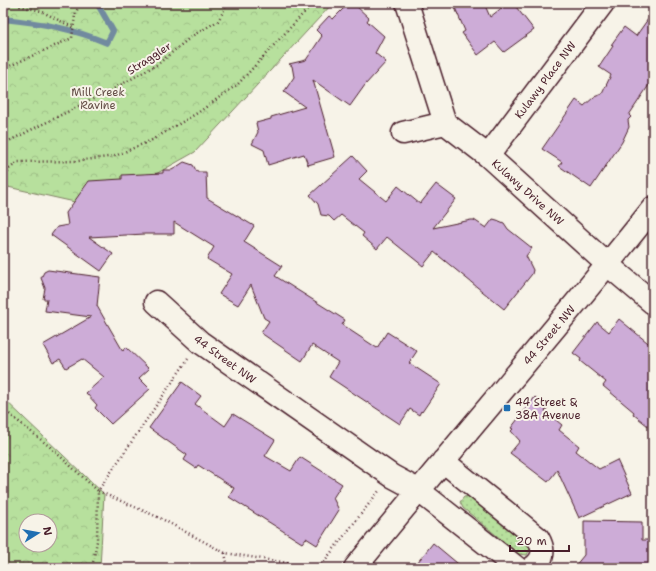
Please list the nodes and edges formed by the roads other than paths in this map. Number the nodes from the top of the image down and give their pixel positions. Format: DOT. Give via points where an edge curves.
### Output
graph roads {
  1 [pos="407,3"];
  2 [pos="603,3"];
  3 [pos="445,123"];
  4 [pos="403,133"];
  5 [pos="488,156"];
  6 [pos="653,208"];
  7 [pos="608,265"];
  8 [pos="156,302"];
  9 [pos="653,303"];
  10 [pos="442,461"];
  11 [pos="418,490"];
  12 [pos="355,568"];
  13 [pos="517,568"];
  14 [pos="532,568"];
  1 -- 3 [label="street"];
  2 -- 5 [label="street, Kulawy Place NW"];
  3 -- 4 [label="street"];
  3 -- 5 [label="street, Kulawy Drive NW"];
  5 -- 7 [label="street, Kulawy Drive NW"];
  6 -- 7 [label="street, 44 Street NW"];
  7 -- 9 [label="street, Kulawy Drive NW"];
  7 -- 10 [label="street, 44 Street NW"];
  8 -- 11 [label="street, 44 Street NW" via="200,342 392,476"];
  10 -- 11 [label="street, 44 Street NW"];
  10 -- 14 [label="street" via="538,538 542,545 542,556"];
  11 -- 12 [label="street, 44 Street NW"];
  11 -- 13 [label="street, 44 Street NW"];
}
